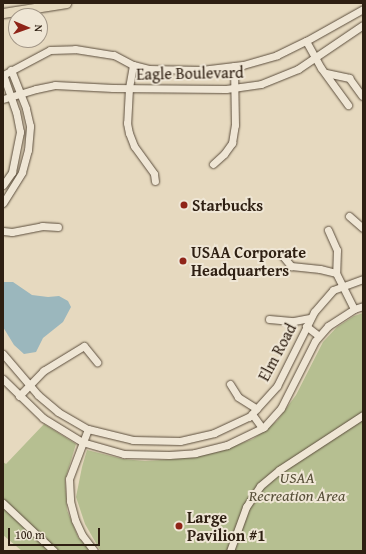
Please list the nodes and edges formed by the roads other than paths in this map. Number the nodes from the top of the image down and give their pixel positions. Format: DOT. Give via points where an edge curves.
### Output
graph roads {
  1 [pos="66,3"];
  2 [pos="363,9"];
  3 [pos="3,12"];
  4 [pos="363,26"];
  5 [pos="306,41"];
  6 [pos="314,57"];
  7 [pos="133,65"];
  8 [pos="234,66"];
  9 [pos="11,70"];
  10 [pos="326,73"];
  11 [pos="3,75"];
  12 [pos="129,88"];
  13 [pos="234,88"];
  14 [pos="21,93"];
  15 [pos="12,96"];
  16 [pos="362,96"];
  17 [pos="3,99"];
  18 [pos="348,105"];
  19 [pos="213,164"];
  20 [pos="155,181"];
  21 [pos="4,183"];
  22 [pos="16,183"];
  23 [pos="3,203"];
  24 [pos="349,216"];
  25 [pos="58,227"];
  26 [pos="363,228"];
  27 [pos="328,230"];
  28 [pos="3,231"];
  29 [pos="281,254"];
  30 [pos="336,273"];
  31 [pos="363,279"];
  32 [pos="342,286"];
  33 [pos="363,306"];
  34 [pos="354,309"];
  35 [pos="310,318"];
  36 [pos="269,319"];
  37 [pos="306,326"];
  38 [pos="319,336"];
  39 [pos="3,354"];
  40 [pos="97,362"];
  41 [pos="3,379"];
  42 [pos="230,384"];
  43 [pos="29,385"];
  44 [pos="20,396"];
  45 [pos="255,411"];
  46 [pos="363,415"];
  47 [pos="262,428"];
  48 [pos="88,430"];
  49 [pos="82,442"];
  50 [pos="3,503"];
  51 [pos="54,551"];
  52 [pos="94,551"];
  53 [pos="230,551"];
  1 -- 3 [label="main road"];
  2 -- 5 [label="street, Eagle Boulevard"];
  4 -- 6 [label="street, Eagle Boulevard"];
  5 -- 6 [label="street"];
  5 -- 8 [label="street, Eagle Boulevard" via="277,55"];
  6 -- 10 [label="street"];
  6 -- 13 [label="street, Eagle Boulevard" via="298,68 261,84"];
  7 -- 8 [label="street, Eagle Boulevard" via="168,70"];
  7 -- 9 [label="street, Eagle Boulevard" via="114,55 75,49 50,50"];
  7 -- 12 [label="street"];
  8 -- 13 [label="street"];
  9 -- 11 [label="street, Eagle Boulevard"];
  9 -- 14 [label="street"];
  10 -- 16 [label="street" via="349,78"];
  10 -- 18 [label="street"];
  11 -- 15 [label="street"];
  12 -- 13 [label="street, Eagle Boulevard"];
  12 -- 14 [label="street, Eagle Boulevard" via="55,85"];
  12 -- 20 [label="street" via="129,133 134,146 154,174"];
  13 -- 19 [label="street" via="235,125 232,143"];
  14 -- 15 [label="street, Eagle Boulevard"];
  14 -- 22 [label="street" via="30,126 28,150"];
  15 -- 17 [label="street, Eagle Boulevard"];
  15 -- 21 [label="street" via="20,132 12,172"];
  21 -- 22 [label="street"];
  22 -- 23 [label="street"];
  24 -- 26 [label="street"];
  25 -- 28 [label="street" via="42,226 12,232"];
  27 -- 30 [label="street" via="337,250"];
  29 -- 30 [label="street" via="291,266 320,268"];
  30 -- 32 [label="street"];
  31 -- 32 [label="street, Elm Road"];
  32 -- 34 [label="street"];
  32 -- 35 [label="street, Elm Road" via="333,290"];
  33 -- 34 [label="street, Elm Road"];
  34 -- 38 [label="street, Elm Road" via="328,326"];
  35 -- 36 [label="street" via="294,321"];
  35 -- 37 [label="street, Elm Road"];
  37 -- 38 [label="street"];
  37 -- 45 [label="street, Elm Road" via="277,386"];
  38 -- 47 [label="street, Elm Road" via="281,408"];
  39 -- 43 [label="street, Elm Road"];
  40 -- 43 [label="street" via="84,346 43,371"];
  41 -- 44 [label="street, Elm Road"];
  42 -- 45 [label="street" via="238,397"];
  43 -- 44 [label="street"];
  43 -- 48 [label="street, Elm Road" via="58,412"];
  44 -- 49 [label="street, Elm Road" via="43,418"];
  45 -- 47 [label="street"];
  45 -- 48 [label="street, Elm Road" via="249,417 214,433 180,441 133,440"];
  46 -- 53 [label="street" via="279,470 260,486 246,507"];
  47 -- 49 [label="street, Elm Road" via="227,445 169,456 124,454"];
  48 -- 49 [label="street"];
  49 -- 52 [label="street" via="69,479 70,501 80,530"];
  50 -- 51 [label="street"];
}
